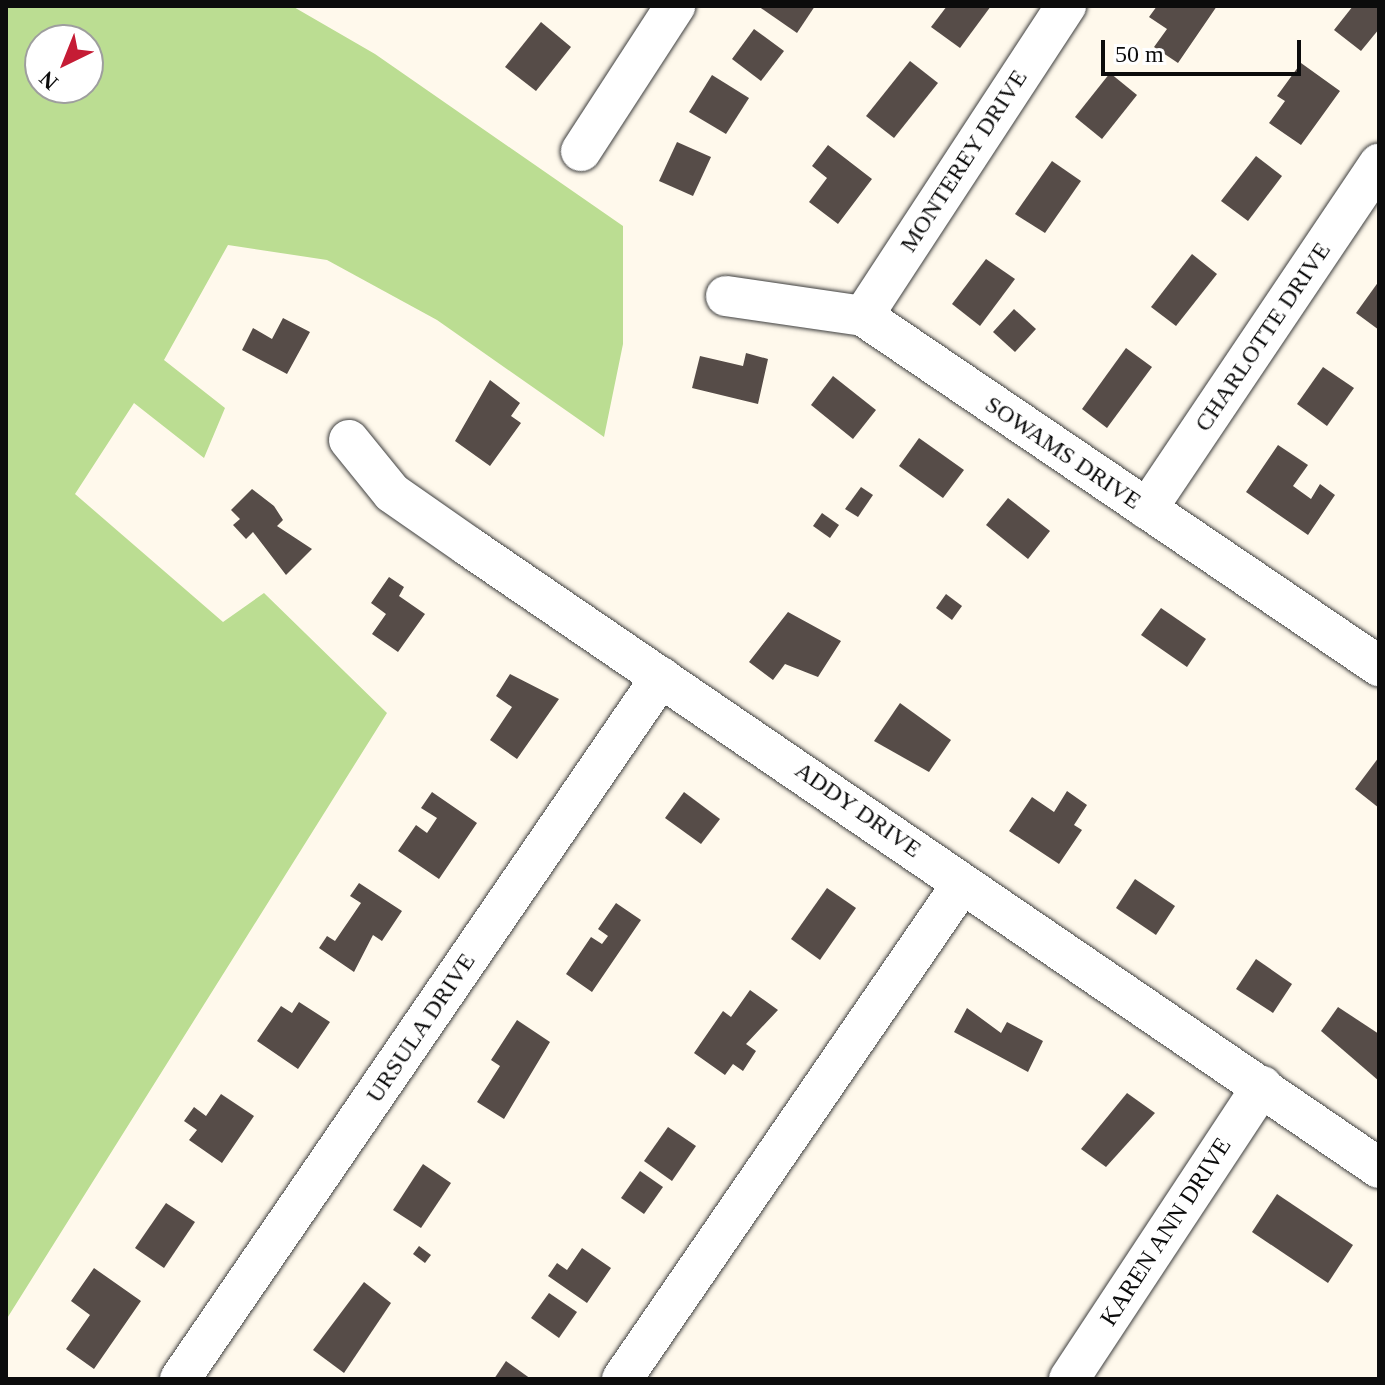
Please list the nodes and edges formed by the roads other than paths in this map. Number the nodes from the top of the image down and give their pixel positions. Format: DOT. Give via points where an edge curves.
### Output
graph roads {
  1 [pos="675,6"];
  2 [pos="1066,6"];
  3 [pos="581,151"];
  4 [pos="1379,164"];
  5 [pos="726,296"];
  6 [pos="863,316"];
  7 [pos="349,440"];
  8 [pos="1147,509"];
  9 [pos="1379,666"];
  10 [pos="661,677"];
  11 [pos="962,884"];
  12 [pos="1262,1086"];
  13 [pos="1379,1168"];
  14 [pos="180,1379"];
  15 [pos="622,1379"];
  16 [pos="1069,1379"];
  1 -- 3 [label="street"];
  2 -- 6 [label="street, MONTEREY DRIVE"];
  4 -- 8 [label="street, CHARLOTTE DRIVE"];
  5 -- 6 [label="street, SOWAMS DRIVE"];
  6 -- 8 [label="street, SOWAMS DRIVE"];
  7 -- 10 [label="street, ADDY DRIVE" via="392,493"];
  8 -- 9 [label="street, SOWAMS DRIVE"];
  10 -- 11 [label="street, ADDY DRIVE"];
  10 -- 14 [label="street, URSULA DRIVE"];
  11 -- 12 [label="street, ADDY DRIVE"];
  11 -- 15 [label="street"];
  12 -- 13 [label="street, ADDY DRIVE"];
  12 -- 16 [label="street, KAREN ANN DRIVE"];
}
